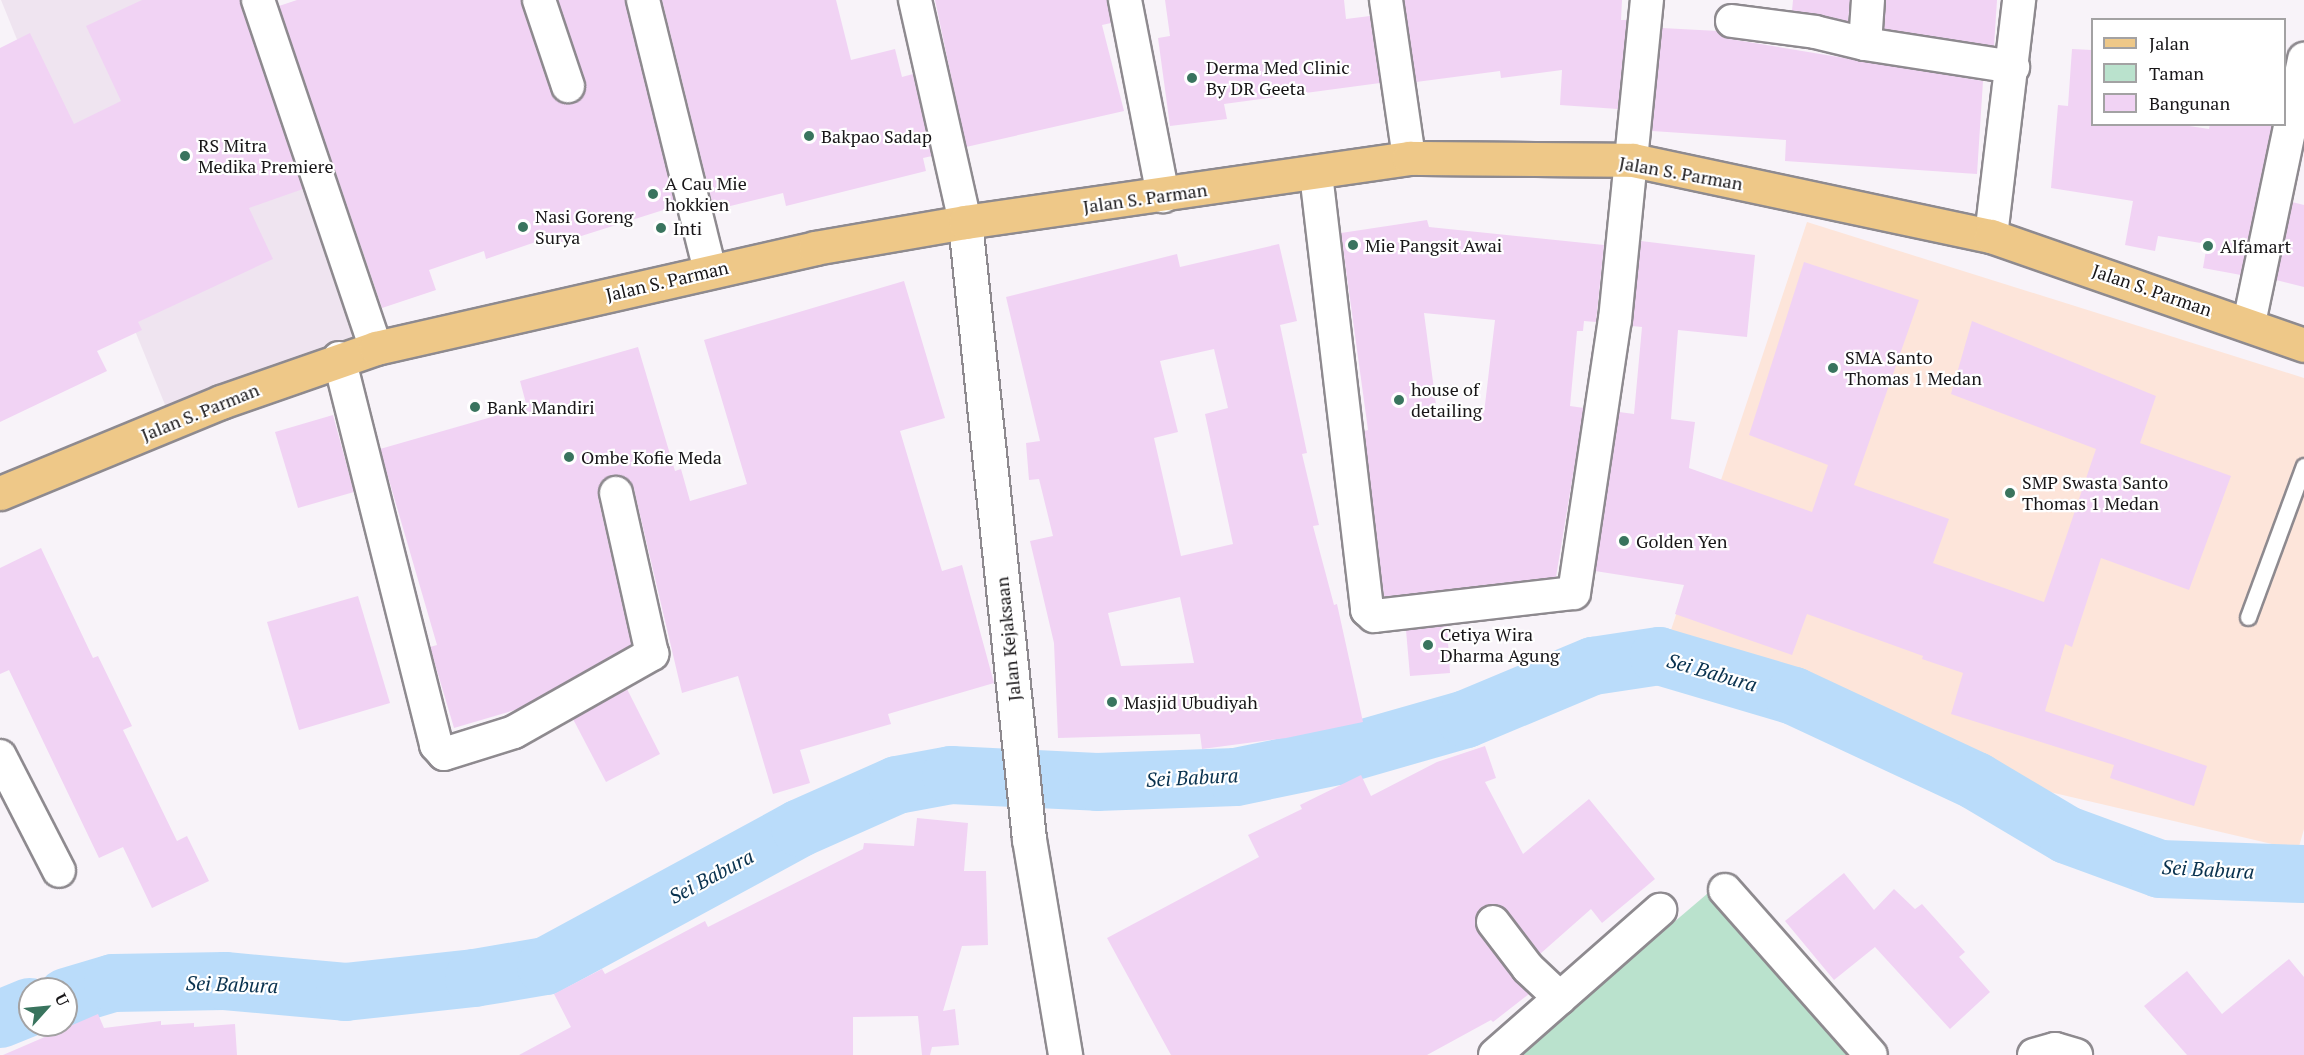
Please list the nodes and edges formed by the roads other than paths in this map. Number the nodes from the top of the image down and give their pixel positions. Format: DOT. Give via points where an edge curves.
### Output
graph roads {
  1 [pos="258,0"];
  2 [pos="539,0"];
  3 [pos="643,0"];
  4 [pos="915,0"];
  5 [pos="1125,0"];
  6 [pos="1386,0"];
  7 [pos="1647,0"];
  8 [pos="1868,0"];
  9 [pos="2019,0"];
  10 [pos="1732,21"];
  11 [pos="1865,44"];
  12 [pos="2304,59"];
  13 [pos="2013,67"];
  14 [pos="568,86"];
  15 [pos="1409,158"];
  16 [pos="1633,160"];
  17 [pos="1316,174"];
  18 [pos="1163,196"];
  19 [pos="965,222"];
  20 [pos="1991,236"];
  21 [pos="710,270"];
  22 [pos="2249,323"];
  23 [pos="2304,345"];
  24 [pos="376,348"];
  25 [pos="339,358"];
  26 [pos="2304,466"];
  27 [pos="0,493"];
  28 [pos="616,493"];
  29 [pos="2248,617"];
  30 [pos="0,756"];
  31 [pos="58,871"];
  32 [pos="1725,890"];
  33 [pos="1660,910"];
  34 [pos="1493,922"];
  35 [pos="1560,998"];
  36 [pos="1059,1054"];
  37 [pos="1495,1055"];
  38 [pos="1871,1055"];
  39 [pos="2034,1055"];
  40 [pos="2076,1055"];
  1 -- 24 [label="street"];
  2 -- 14 [label="street"];
  3 -- 21 [label="street"];
  4 -- 19 [label="street"];
  5 -- 18 [label="street"];
  6 -- 15 [label="street"];
  7 -- 16 [label="street"];
  8 -- 11 [label="street"];
  9 -- 13 [label="street"];
  10 -- 11 [label="street" via="1815,32"];
  11 -- 13 [label="street"];
  12 -- 22 [label="street"];
  13 -- 20 [label="street"];
  15 -- 16 [label="main road, Jalan S. Parman"];
  15 -- 17 [label="main road, Jalan S. Parman"];
  16 -- 17 [label="street" via="1577,587 1568,594 1374,616 1366,604"];
  16 -- 20 [label="main road, Jalan S. Parman"];
  17 -- 18 [label="main road, Jalan S. Parman"];
  18 -- 19 [label="main road, Jalan S. Parman"];
  19 -- 21 [label="main road, Jalan S. Parman"];
  19 -- 36 [label="main road, Jalan Kejaksaan" via="1029,839"];
  20 -- 22 [label="main road, Jalan S. Parman"];
  21 -- 24 [label="main road, Jalan S. Parman"];
  22 -- 23 [label="main road, Jalan S. Parman"];
  24 -- 25 [label="main road, Jalan S. Parman"];
  25 -- 27 [label="main road, Jalan S. Parman" via="220,402"];
  25 -- 28 [label="street" via="436,745 441,752 514,732 652,654"];
  26 -- 29 [label="lane"];
  30 -- 31 [label="street"];
  32 -- 38 [label="street"];
  33 -- 35 [label="street"];
  34 -- 35 [label="street" via="1522,960"];
  35 -- 37 [label="street"];
  39 -- 40 [label="street" via="2055,1049"];
}
